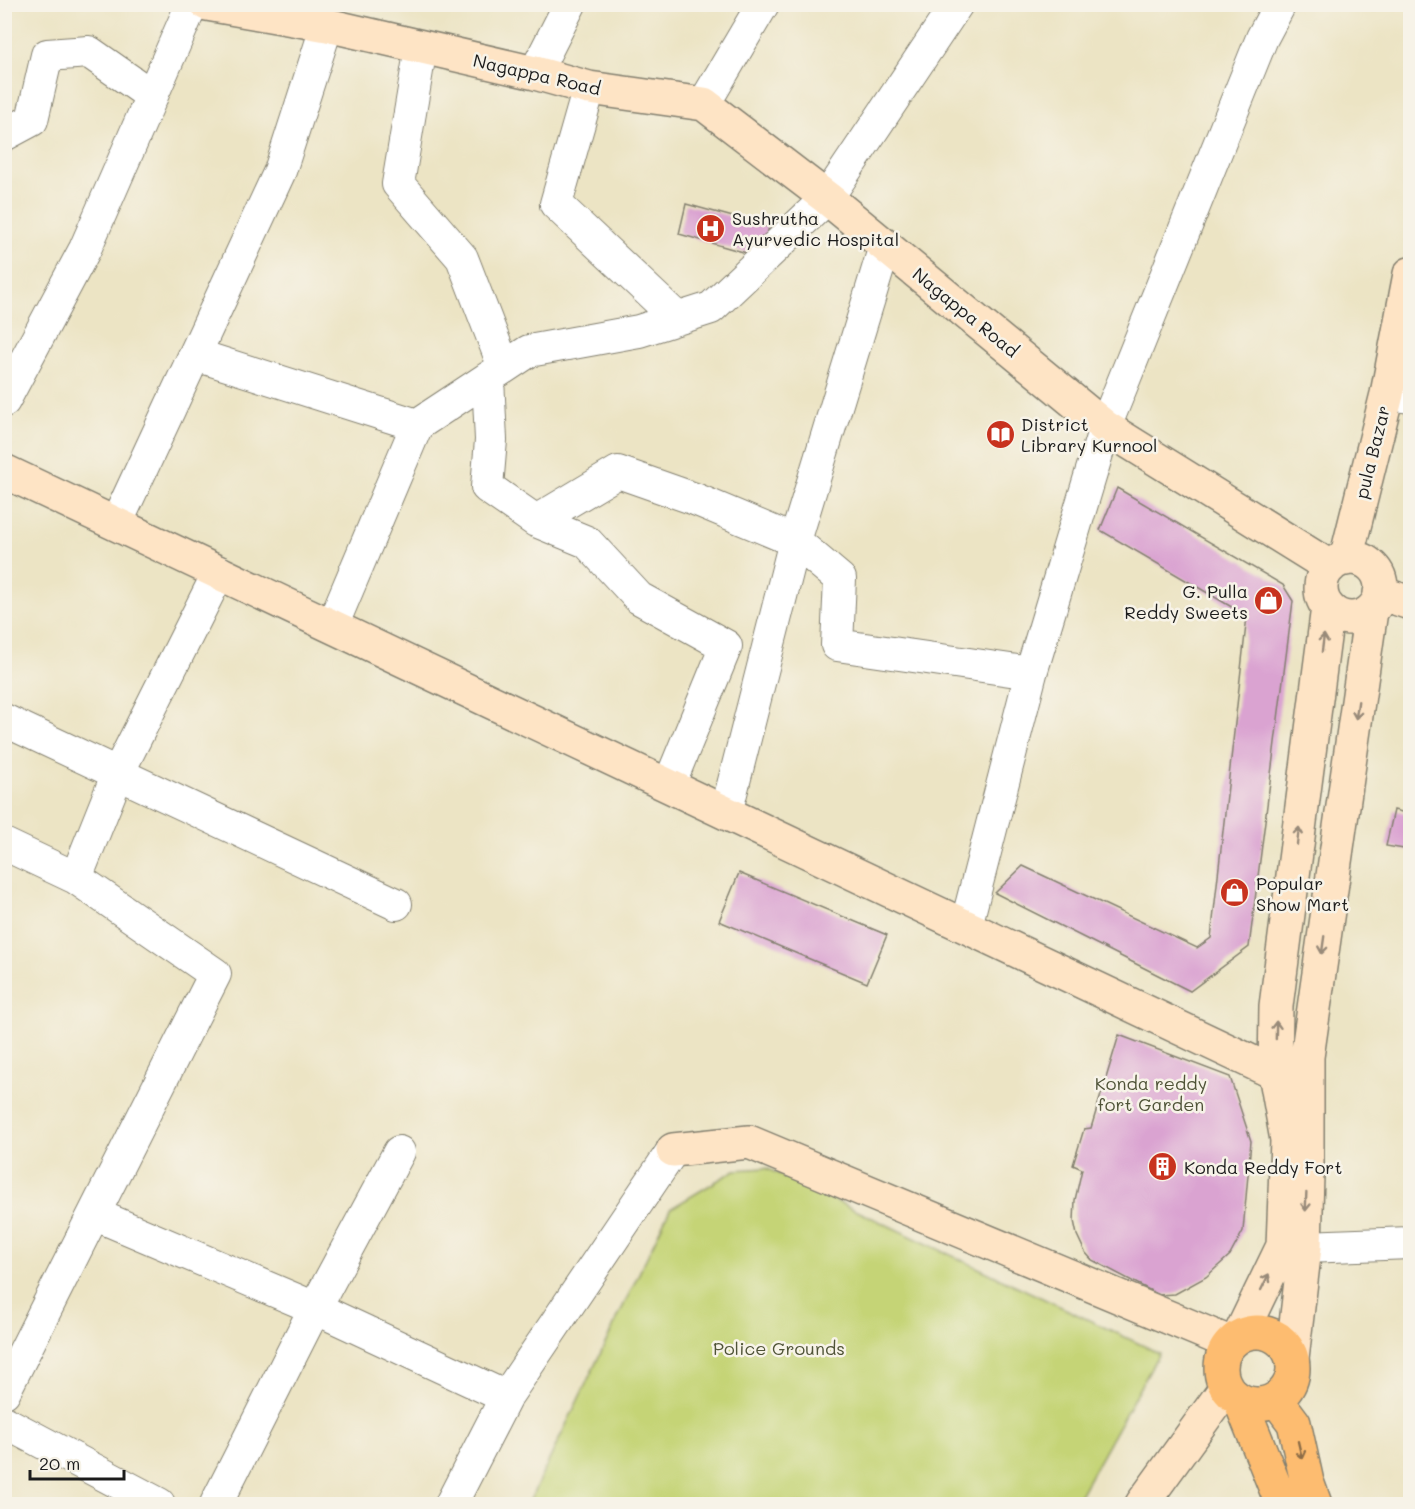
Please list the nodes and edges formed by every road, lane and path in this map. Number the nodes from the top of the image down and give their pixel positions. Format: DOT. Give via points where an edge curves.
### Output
graph roads {
  1 [pos="192,4"];
  2 [pos="207,4"];
  3 [pos="570,4"];
  4 [pos="763,4"];
  5 [pos="957,4"];
  6 [pos="1280,4"];
  7 [pos="214,5"];
  8 [pos="327,25"];
  9 [pos="421,47"];
  10 [pos="535,72"];
  11 [pos="589,88"];
  12 [pos="152,96"];
  13 [pos="704,104"];
  14 [pos="4,135"];
  15 [pos="827,198"];
  16 [pos="885,246"];
  17 [pos="1410,278"];
  18 [pos="677,318"];
  19 [pos="196,355"];
  20 [pos="496,373"];
  21 [pos="1399,395"];
  22 [pos="4,401"];
  23 [pos="417,425"];
  24 [pos="1105,427"];
  25 [pos="4,471"];
  26 [pos="536,521"];
  27 [pos="116,524"];
  28 [pos="795,541"];
  29 [pos="1338,563"];
  30 [pos="219,572"];
  31 [pos="1387,602"];
  32 [pos="1328,607"];
  33 [pos="332,626"];
  34 [pos="1031,673"];
  35 [pos="4,720"];
  36 [pos="118,773"];
  37 [pos="669,785"];
  38 [pos="726,813"];
  39 [pos="4,844"];
  40 [pos="76,878"];
  41 [pos="396,904"];
  42 [pos="966,926"];
  43 [pos="1275,1073"];
  44 [pos="1307,1080"];
  45 [pos="673,1150"];
  46 [pos="399,1152"];
  47 [pos="94,1214"];
  48 [pos="1410,1243"];
  49 [pos="1305,1247"];
  50 [pos="315,1308"];
  51 [pos="1235,1339"];
  52 [pos="1292,1358"];
  53 [pos="4,1392"];
  54 [pos="1233,1394"];
  55 [pos="506,1397"];
  56 [pos="1276,1399"];
  57 [pos="4,1422"];
  58 [pos="159,1504"];
  59 [pos="216,1504"];
  60 [pos="451,1504"];
  61 [pos="1142,1504"];
  62 [pos="1282,1504"];
  63 [pos="1315,1504"];
  1 -- 12 [label="street"];
  2 -- 7 [label="street, Nagappa Road"];
  3 -- 10 [label="street"];
  4 -- 13 [label="street"];
  5 -- 15 [label="street"];
  6 -- 24 [label="street" via="1262,38"];
  7 -- 8 [label="street, Nagappa Road"];
  8 -- 9 [label="street, Nagappa Road"];
  8 -- 19 [label="street" via="280,171"];
  9 -- 10 [label="street, Nagappa Road"];
  9 -- 20 [label="street" via="398,184 462,258"];
  10 -- 11 [label="street, Nagappa Road"];
  11 -- 13 [label="street, Nagappa Road"];
  11 -- 18 [label="street" via="556,204"];
  12 -- 14 [label="street" via="89,52 47,55 32,120"];
  12 -- 22 [label="street" via="85,249"];
  13 -- 15 [label="street, Nagappa Road"];
  15 -- 16 [label="street, Nagappa Road"];
  15 -- 18 [label="street" via="711,308"];
  16 -- 24 [label="street, Nagappa Road"];
  16 -- 28 [label="street"];
  17 -- 21 [label="street, pula Bazar"];
  18 -- 20 [label="street" via="639,331 529,351"];
  19 -- 23 [label="street"];
  19 -- 27 [label="street"];
  20 -- 23 [label="street"];
  20 -- 26 [label="street" via="487,487"];
  21 -- 29 [label="street, pula Bazar"];
  23 -- 33 [label="street"];
  24 -- 29 [label="street, Nagappa Road"];
  24 -- 34 [label="street"];
  25 -- 27 [label="street"];
  26 -- 28 [label="street" via="618,472"];
  26 -- 37 [label="street" via="588,542 639,598 726,646"];
  27 -- 30 [label="street"];
  28 -- 34 [label="street" via="840,579 837,645"];
  28 -- 38 [label="street"];
  29 -- 31 [label="street" via="1356,559 1372,567"];
  29 -- 32 [label="street" via="1324,575 1322,594"];
  30 -- 33 [label="street"];
  30 -- 36 [label="street"];
  31 -- 32 [label="street" via="1352,618 1341,617"];
  31 -- 44 [label="street, one-way" via="1307,1057"];
  43 -- 32 [label="street, one-way" via="1276,1006"];
  33 -- 37 [label="street"];
  34 -- 42 [label="street"];
  35 -- 36 [label="street"];
  36 -- 40 [label="street"];
  36 -- 41 [label="street"];
  37 -- 38 [label="street"];
  38 -- 42 [label="street"];
  39 -- 40 [label="street"];
  40 -- 47 [label="street" via="215,974"];
  42 -- 43 [label="street"];
  43 -- 44 [label="street"];
  51 -- 43 [label="street, one-way" via="1283,1246 1287,1140"];
  44 -- 49 [label="street, one-way"];
  45 -- 51 [label="street" via="749,1142"];
  45 -- 55 [label="street"];
  46 -- 50 [label="street"];
  47 -- 50 [label="street"];
  47 -- 53 [label="street"];
  48 -- 49 [label="street"];
  49 -- 52 [label="street"];
  50 -- 55 [label="street"];
  50 -- 59 [label="street"];
  51 -- 52 [label="main road" via="1265,1332 1277,1337"];
  51 -- 54 [label="main road" via="1223,1354 1220,1366 1221,1378"];
  52 -- 56 [label="main road" via="1291,1381"];
  54 -- 56 [label="main road" via="1255,1405"];
  54 -- 61 [label="street"];
  54 -- 62 [label="main road"];
  55 -- 60 [label="street"];
  56 -- 63 [label="main road, one-way" via="1294,1423"];
  57 -- 58 [label="street"];
}
